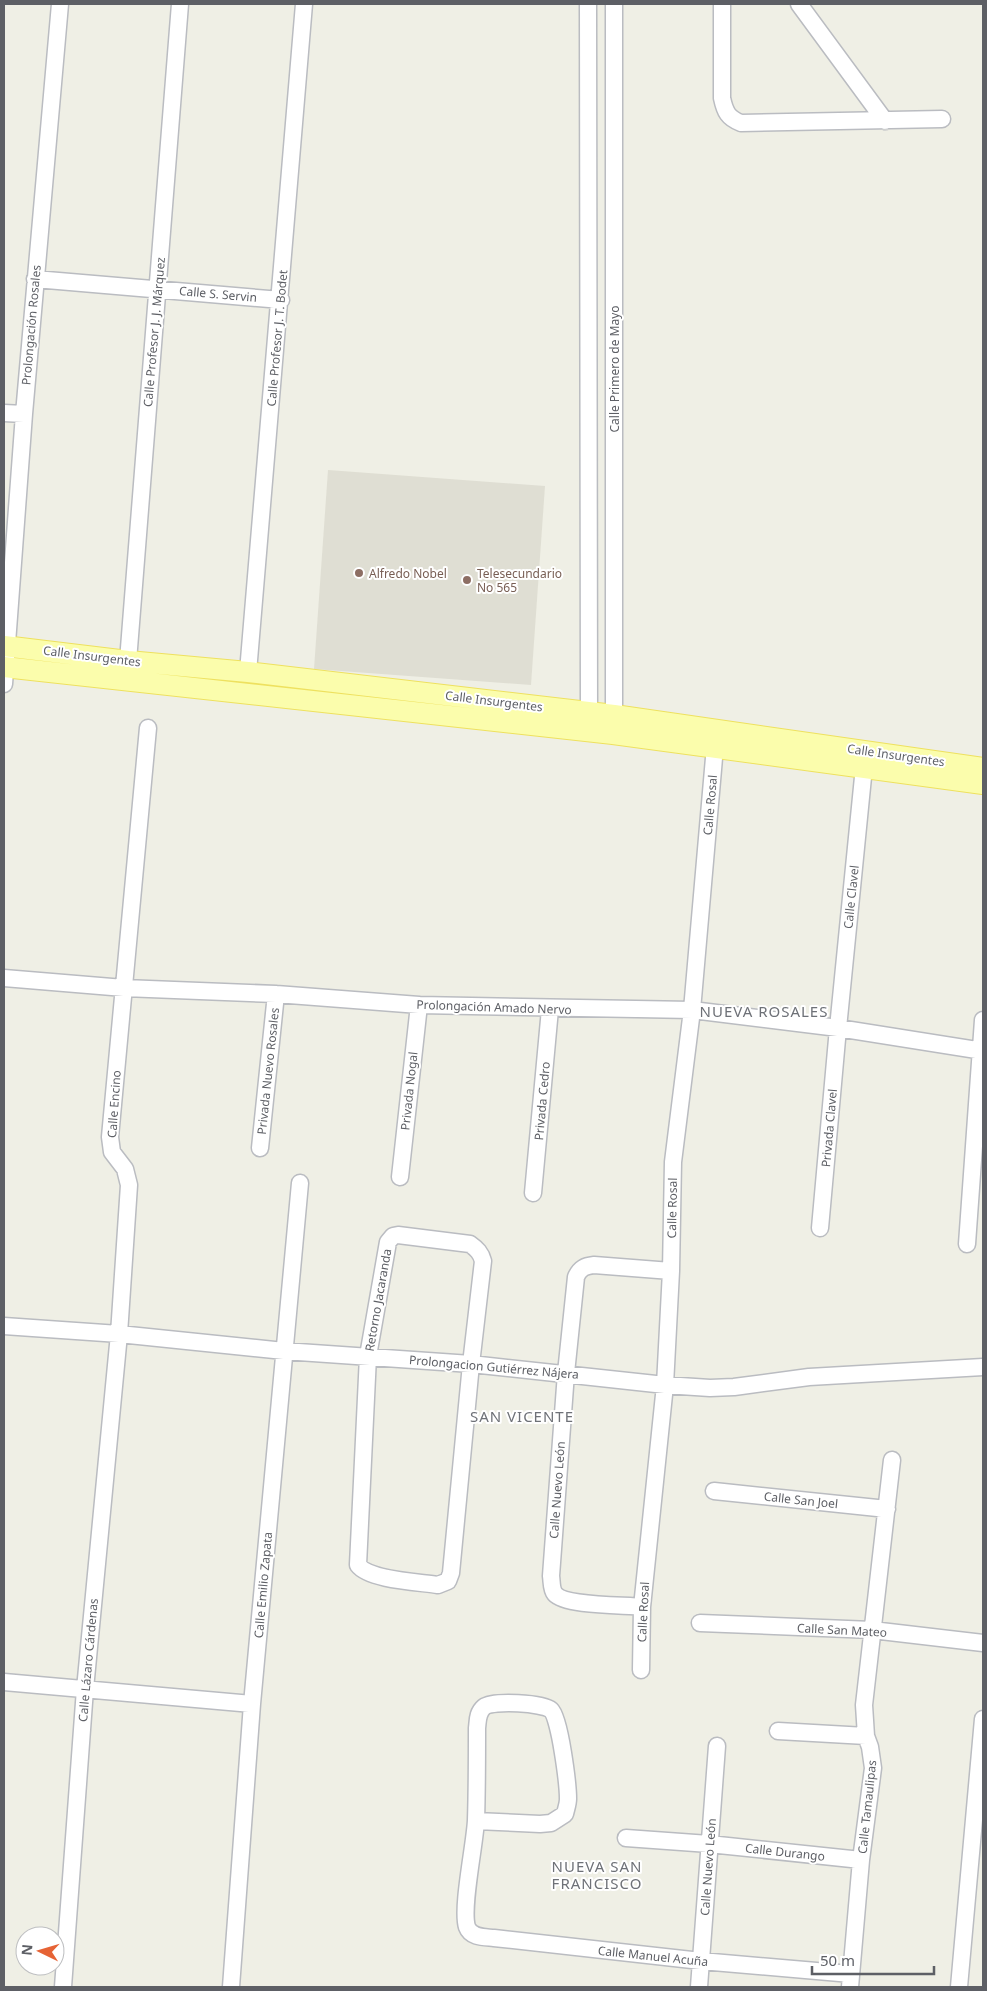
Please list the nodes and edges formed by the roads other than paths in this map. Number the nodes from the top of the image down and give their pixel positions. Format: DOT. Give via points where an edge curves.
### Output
graph roads {
  1 [pos="60,4"];
  2 [pos="180,4"];
  3 [pos="304,4"];
  4 [pos="588,4"];
  5 [pos="614,4"];
  6 [pos="722,4"];
  7 [pos="799,4"];
  8 [pos="942,119"];
  9 [pos="885,121"];
  10 [pos="35,279"];
  11 [pos="157,289"];
  12 [pos="280,300"];
  13 [pos="4,413"];
  14 [pos="24,414"];
  15 [pos="9,541"];
  16 [pos="5,646"];
  17 [pos="128,661"];
  18 [pos="4,672"];
  19 [pos="248,672"];
  20 [pos="589,722"];
  21 [pos="614,724"];
  22 [pos="148,728"];
  23 [pos="716,739"];
  24 [pos="864,767"];
  25 [pos="983,768"];
  26 [pos="983,784"];
  27 [pos="4,978"];
  28 [pos="124,988"];
  29 [pos="276,994"];
  30 [pos="419,1005"];
  31 [pos="550,1009"];
  32 [pos="692,1010"];
  33 [pos="983,1020"];
  34 [pos="838,1028"];
  35 [pos="982,1050"];
  36 [pos="260,1148"];
  37 [pos="400,1177"];
  38 [pos="300,1183"];
  39 [pos="533,1193"];
  40 [pos="820,1228"];
  41 [pos="967,1244"];
  42 [pos="671,1271"];
  43 [pos="4,1326"];
  44 [pos="119,1334"];
  45 [pos="284,1351"];
  46 [pos="368,1356"];
  47 [pos="470,1364"];
  48 [pos="983,1367"];
  49 [pos="566,1373"];
  50 [pos="665,1385"];
  51 [pos="892,1460"];
  52 [pos="714,1491"];
  53 [pos="887,1509"];
  54 [pos="642,1607"];
  55 [pos="700,1623"];
  56 [pos="872,1630"];
  57 [pos="983,1643"];
  58 [pos="641,1670"];
  59 [pos="4,1682"];
  60 [pos="85,1689"];
  61 [pos="252,1704"];
  62 [pos="983,1719"];
  63 [pos="778,1731"];
  64 [pos="866,1736"];
  65 [pos="717,1746"];
  66 [pos="476,1821"];
  67 [pos="626,1838"];
  68 [pos="709,1844"];
  69 [pos="862,1860"];
  70 [pos="701,1962"];
  71 [pos="850,1980"];
  72 [pos="62,1987"];
  73 [pos="231,1987"];
  74 [pos="699,1987"];
  75 [pos="959,1987"];
  1 -- 10 [label="street, Prolongación Rosales"];
  2 -- 11 [label="street, Calle Profesor J. J. Márquez"];
  3 -- 12 [label="street, Calle Profesor J. T. Bodet"];
  4 -- 20 [label="street, Calle Primero de Mayo"];
  5 -- 21 [label="street, Calle Primero de Mayo"];
  6 -- 9 [label="street" via="722,98 730,119 741,123"];
  7 -- 9 [label="street"];
  8 -- 9 [label="street"];
  10 -- 11 [label="street, Calle S. Servin"];
  10 -- 14 [label="street, Prolongación Rosales"];
  11 -- 12 [label="street, Calle S. Servin"];
  11 -- 17 [label="street, Calle Profesor J. J. Márquez"];
  12 -- 19 [label="street, Calle Profesor J. T. Bodet"];
  13 -- 14 [label="street"];
  14 -- 15 [label="street, Prolongación Rosales"];
  15 -- 16 [label="street, Prolongación Rosales"];
  16 -- 17 [label="main road, Calle Insurgentes"];
  16 -- 18 [label="street, Prolongación Rosales"];
  17 -- 19 [label="main road, Calle Insurgentes"];
  18 -- 20 [label="main road, Calle Insurgentes"];
  19 -- 20 [label="main road, Calle Insurgentes"];
  20 -- 21 [label="main road, Calle Insurgentes"];
  21 -- 23 [label="main road, Calle Insurgentes"];
  22 -- 28 [label="street, Calle Encino"];
  23 -- 24 [label="main road, Calle Insurgentes"];
  23 -- 25 [label="main road, Calle Insurgentes"];
  23 -- 32 [label="street, Calle Rosal"];
  24 -- 26 [label="main road, Calle Insurgentes"];
  24 -- 34 [label="street, Calle Clavel"];
  27 -- 28 [label="street, Prolongación Amado Nervo"];
  28 -- 29 [label="street, Prolongación Amado Nervo"];
  28 -- 44 [label="street, Calle Encino" via="110,1137 112,1152 125,1169 129,1185"];
  29 -- 30 [label="street, Prolongación Amado Nervo"];
  29 -- 36 [label="street, Privada Nuevo Rosales"];
  30 -- 31 [label="street, Prolongación Amado Nervo"];
  30 -- 37 [label="street, Privada Nogal"];
  31 -- 32 [label="street, Prolongación Amado Nervo"];
  31 -- 39 [label="street, Privada Cedro"];
  32 -- 34 [label="street, Prolongación Amado Nervo"];
  32 -- 42 [label="street, Calle Rosal" via="673,1162"];
  33 -- 35 [label="street"];
  34 -- 35 [label="street, Prolongación Amado Nervo"];
  34 -- 40 [label="street, Privada Clavel"];
  35 -- 41 [label="street"];
  38 -- 45 [label="street, Calle Emilio Zapata"];
  42 -- 49 [label="street, Calle Nuevo León" via="594,1265 579,1270"];
  42 -- 50 [label="street, Calle Rosal"];
  43 -- 44 [label="street, Prolongacion Gutiérrez Nájera"];
  44 -- 45 [label="street, Prolongacion Gutiérrez Nájera"];
  44 -- 60 [label="street, Calle Lázaro Cárdenas"];
  45 -- 46 [label="street, Prolongacion Gutiérrez Nájera"];
  45 -- 61 [label="street, Calle Emilio Zapata"];
  46 -- 47 [label="street, Prolongacion Gutiérrez Nájera"];
  46 -- 47 [label="street, Retorno Jacaranda" via="388,1242 398,1235 462,1242 478,1249 482,1256"];
  46 -- 47 [label="street, Retorno Jacaranda" via="358,1565 371,1575 438,1586 448,1581 451,1573"];
  47 -- 49 [label="street, Prolongacion Gutiérrez Nájera"];
  48 -- 50 [label="street, Prolongacion Gutiérrez Nájera" via="809,1378 734,1387"];
  49 -- 50 [label="street, Prolongacion Gutiérrez Nájera"];
  49 -- 54 [label="street, Calle Nuevo León" via="552,1591 569,1602"];
  50 -- 54 [label="street, Calle Rosal"];
  51 -- 53 [label="street, Calle Tamaulipas"];
  52 -- 53 [label="street, Calle San Joel"];
  53 -- 56 [label="street, Calle Tamaulipas"];
  54 -- 58 [label="street, Calle Rosal"];
  55 -- 56 [label="street, Calle San Mateo"];
  56 -- 57 [label="street, Calle San Mateo"];
  56 -- 64 [label="street, Calle Tamaulipas" via="864,1705"];
  59 -- 60 [label="street"];
  60 -- 61 [label="street"];
  60 -- 72 [label="street, Calle Lázaro Cárdenas"];
  61 -- 73 [label="street, Calle Emilio Zapata"];
  62 -- 75 [label="street"];
  63 -- 64 [label="street"];
  64 -- 69 [label="street, Calle Tamaulipas" via="873,1768"];
  65 -- 68 [label="street, Calle Nuevo León"];
  66 -- 66 [label="street" via="479,1713 488,1705 498,1703 543,1706 552,1710 560,1732 568,1801 565,1814 552,1823 540,1824"];
  66 -- 70 [label="street, Calle Manuel Acuña" via="466,1919 471,1933"];
  67 -- 68 [label="street, Calle Durango"];
  68 -- 69 [label="street, Calle Durango"];
  68 -- 70 [label="street, Calle Nuevo León"];
  69 -- 71 [label="street, Calle Tamaulipas"];
  70 -- 71 [label="street, Calle Manuel Acuña"];
  70 -- 74 [label="street, Calle Nuevo León"];
}
